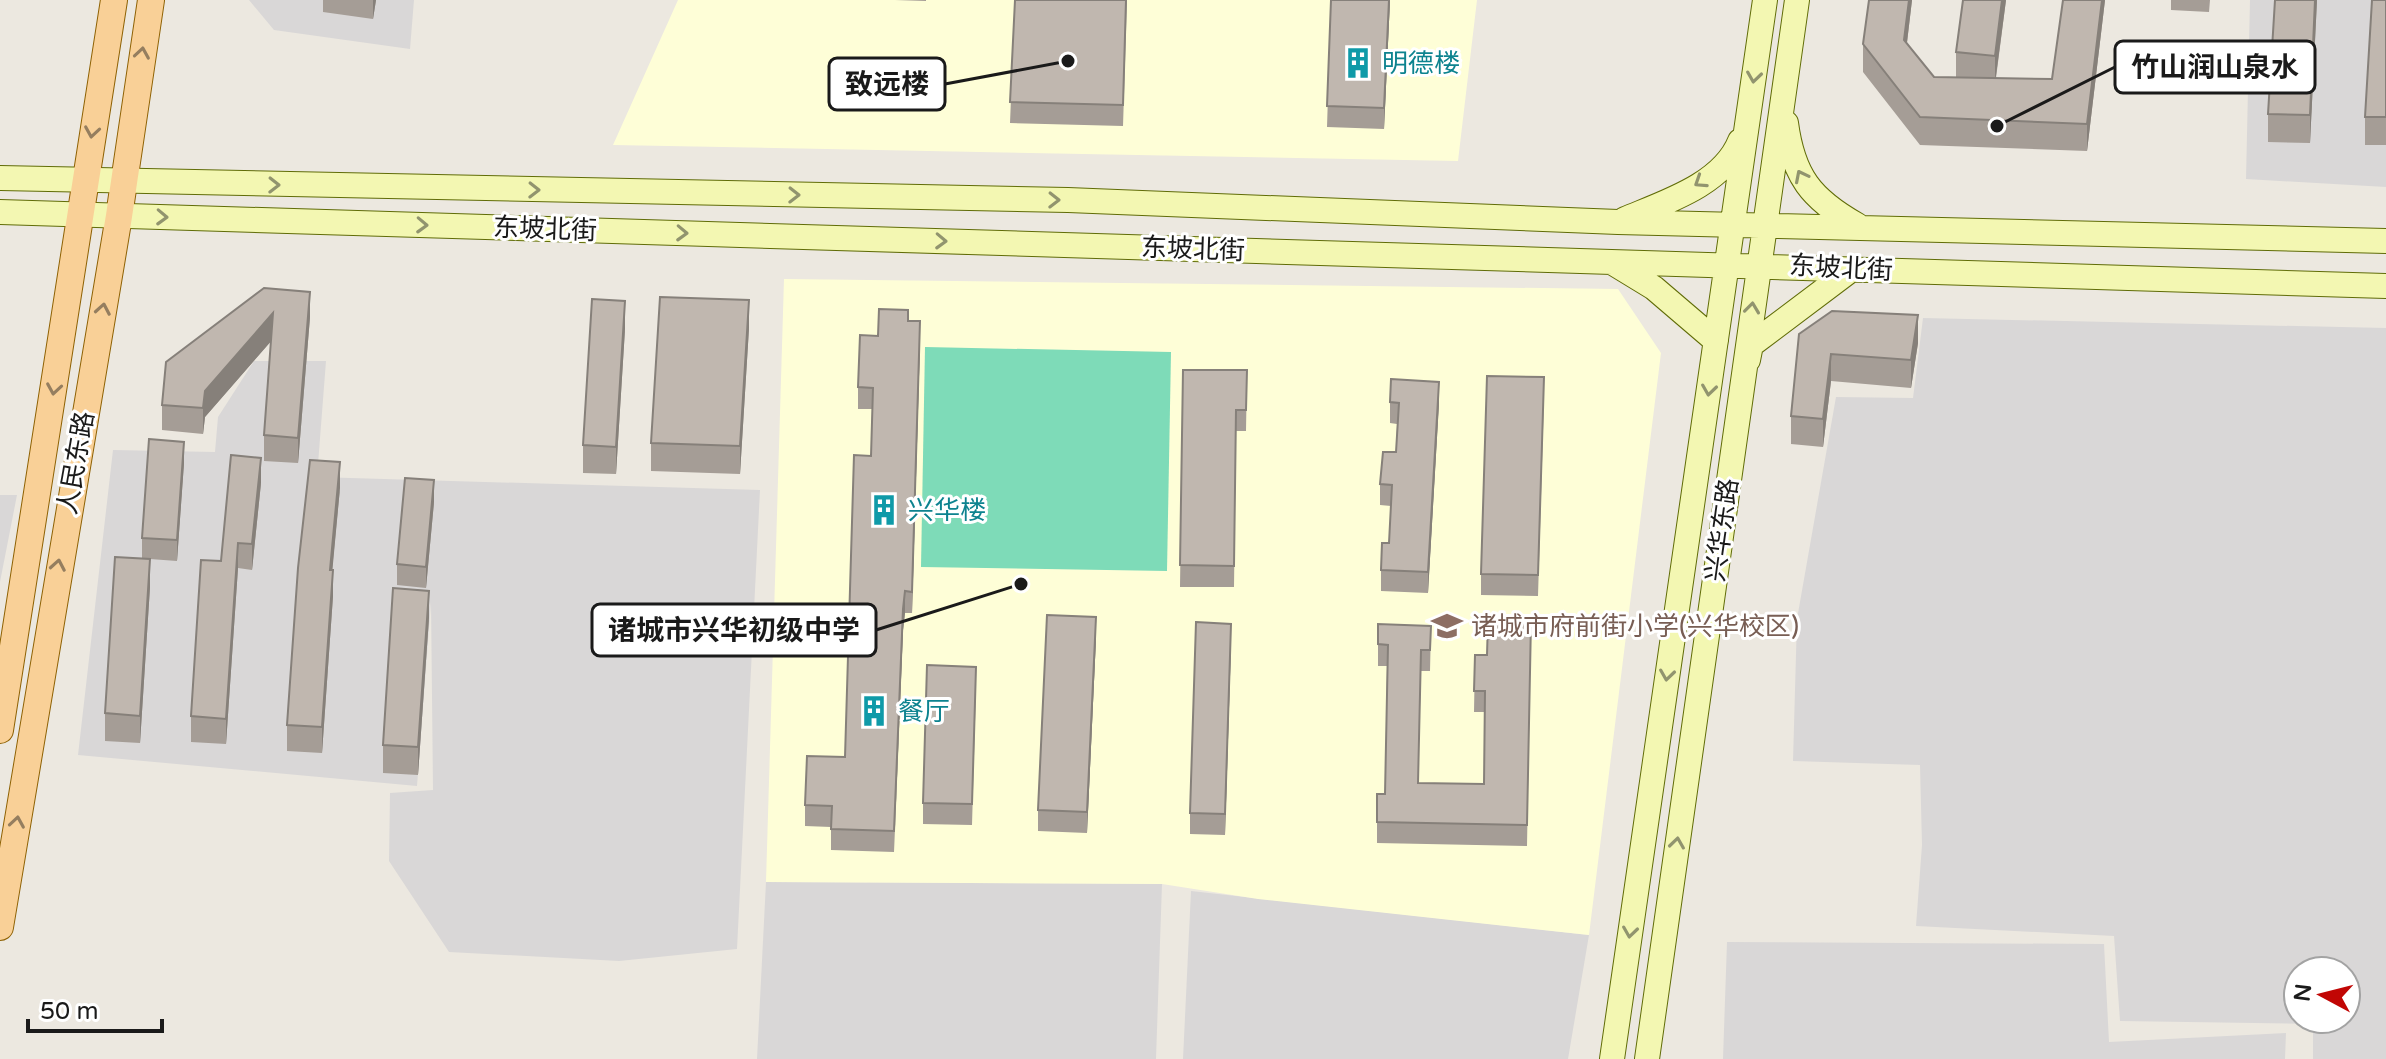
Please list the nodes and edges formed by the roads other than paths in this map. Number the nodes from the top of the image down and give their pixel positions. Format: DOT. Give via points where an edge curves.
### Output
graph roads {
  1 [pos="114,0"];
  2 [pos="151,0"];
  3 [pos="1765,0"];
  4 [pos="1797,0"];
  5 [pos="1783,96"];
  6 [pos="1747,124"];
  7 [pos="0,178"];
  8 [pos="84,181"];
  9 [pos="122,182"];
  10 [pos="0,212"];
  11 [pos="83,213"];
  12 [pos="119,216"];
  13 [pos="1618,222"];
  14 [pos="1732,225"];
  15 [pos="1763,225"];
  16 [pos="1859,226"];
  17 [pos="2386,241"];
  18 [pos="1611,262"];
  19 [pos="1757,264"];
  20 [pos="1725,266"];
  21 [pos="1852,269"];
  22 [pos="2386,286"];
  23 [pos="1716,341"];
  24 [pos="1744,374"];
  25 [pos="0,730"];
  26 [pos="0,927"];
  27 [pos="1612,1059"];
  28 [pos="1647,1059"];
  1 -- 8 [label="main road, 人民东路, one-way"];
  9 -- 2 [label="main road, 人民东路, one-way"];
  3 -- 6 [label="main road, one-way"];
  4 -- 5 [label="main road, 兴华东路"];
  5 -- 15 [label="main road, 兴华东路"];
  16 -- 5 [label="main road, one-way" via="1808,189 1790,154"];
  6 -- 13 [label="main road, one-way" via="1732,160 1673,198"];
  6 -- 14 [label="main road"];
  7 -- 8 [label="main road, 东坡北街"];
  8 -- 9 [label="main road, 东坡北街"];
  8 -- 11 [label="main road, 人民东路"];
  9 -- 12 [label="main road, 人民东路"];
  9 -- 13 [label="main road, 东坡北街, one-way" via="1068,200"];
  10 -- 11 [label="main road, 东坡北街"];
  11 -- 12 [label="main road, 东坡北街"];
  11 -- 25 [label="main road, 人民东路, one-way"];
  12 -- 18 [label="main road, 东坡北街, one-way"];
  26 -- 12 [label="main road, 人民东路, one-way"];
  13 -- 14 [label="main road, 东坡北街"];
  14 -- 15 [label="main road, 东坡北街"];
  14 -- 20 [label="main road"];
  15 -- 16 [label="main road, 东坡北街"];
  15 -- 19 [label="main road, 兴华东路"];
  16 -- 17 [label="main road, 东坡北街"];
  18 -- 20 [label="main road, 东坡北街"];
  18 -- 23 [label="main road" via="1654,288"];
  19 -- 20 [label="main road, 东坡北街"];
  19 -- 21 [label="main road, 东坡北街"];
  24 -- 19 [label="main road, 兴华东路, one-way"];
  20 -- 23 [label="main road"];
  21 -- 22 [label="main road, 东坡北街"];
  21 -- 24 [label="main road" via="1751,345"];
  23 -- 27 [label="main road, one-way"];
  28 -- 24 [label="main road, 兴华东路, one-way"];
}
